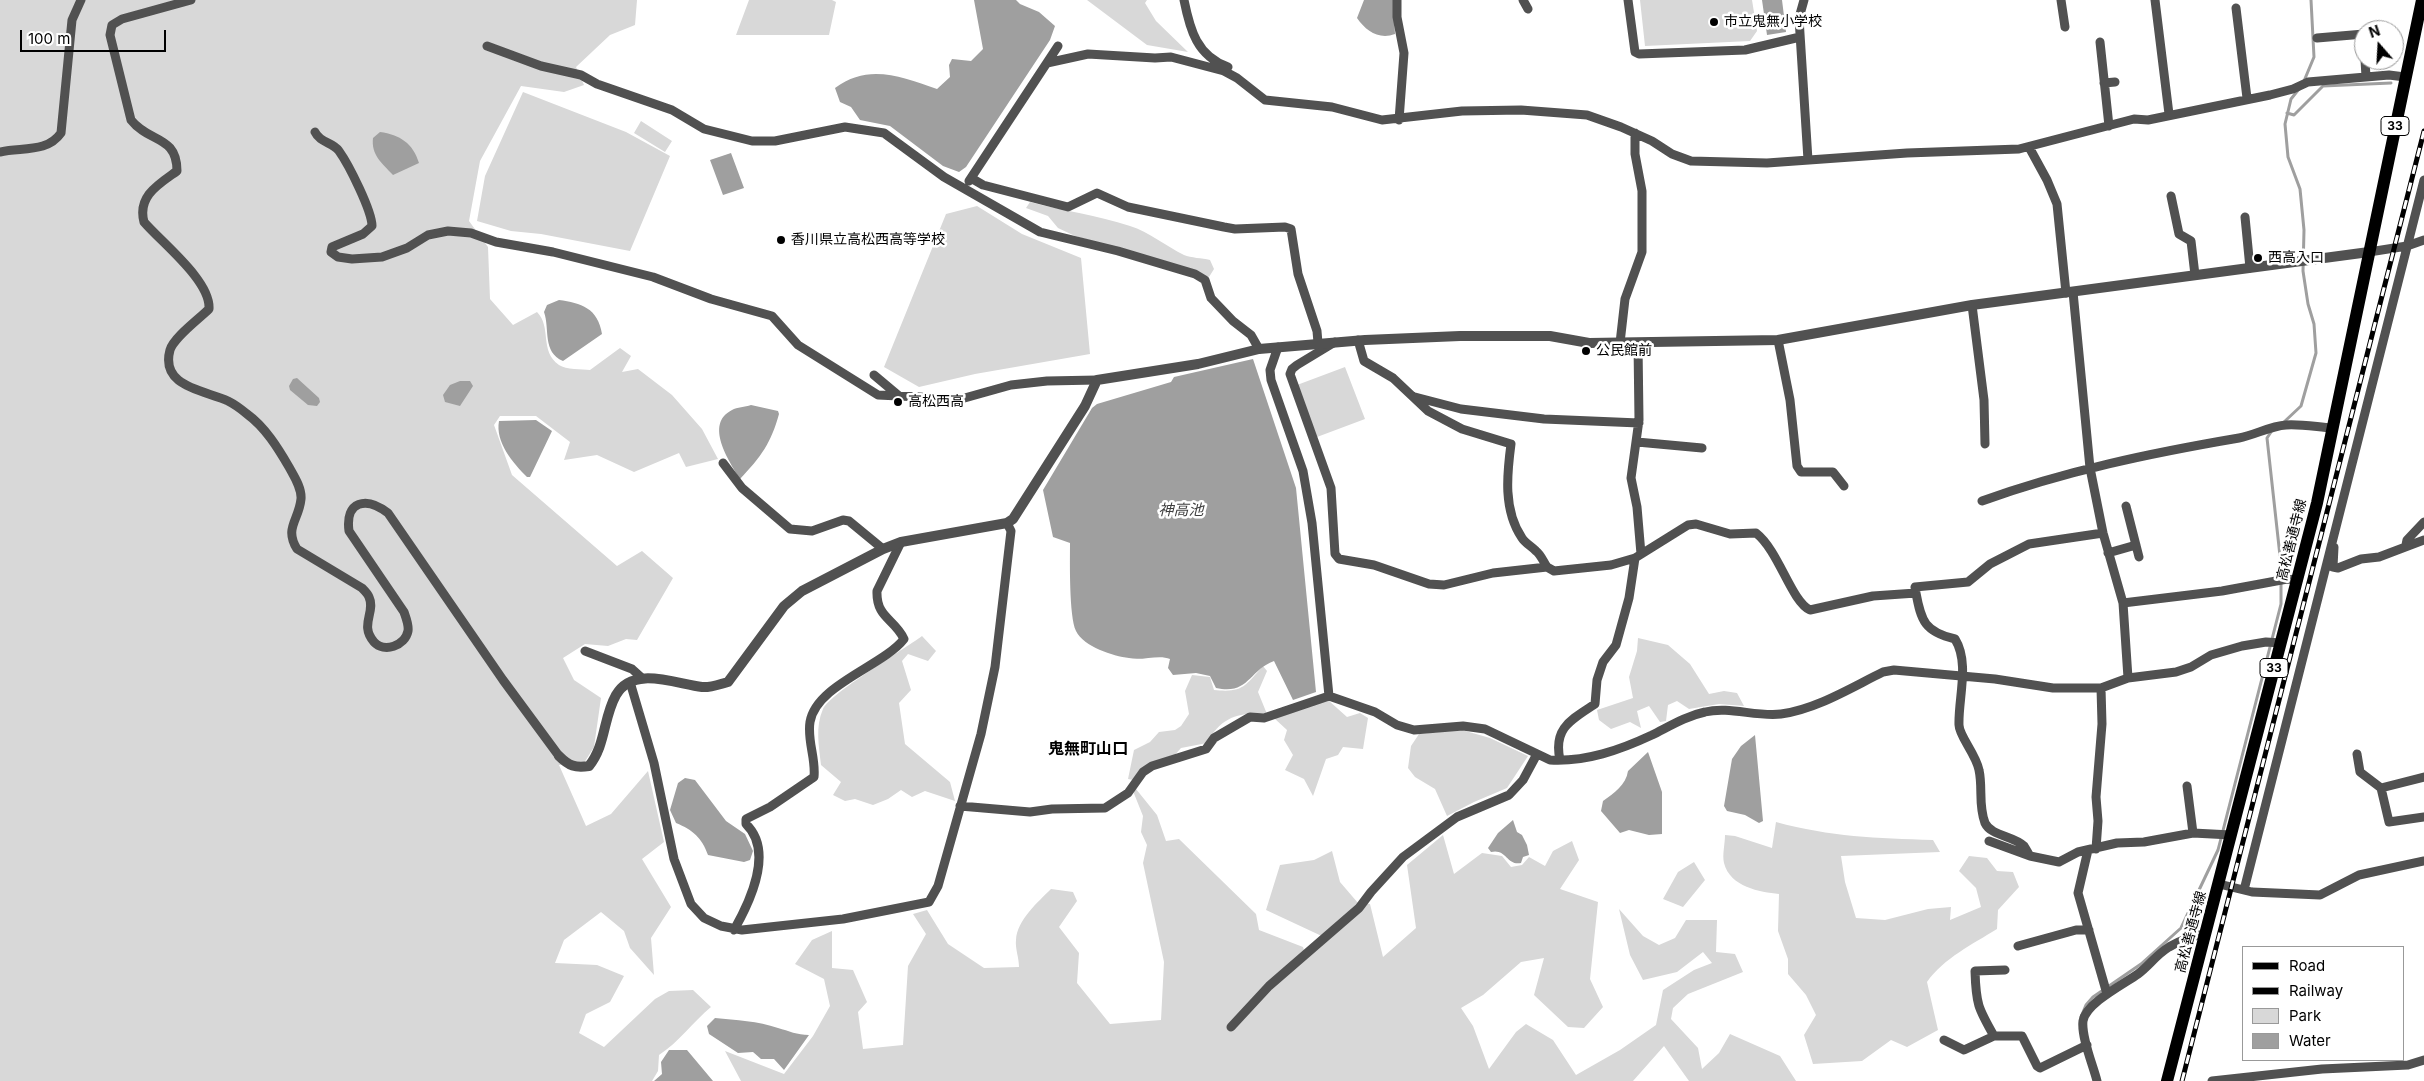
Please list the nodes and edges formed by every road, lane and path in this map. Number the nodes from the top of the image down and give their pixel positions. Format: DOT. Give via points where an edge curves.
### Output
graph roads {
  1 [pos="81,0"];
  2 [pos="191,0"];
  3 [pos="1184,0"];
  4 [pos="1397,0"];
  5 [pos="1523,0"];
  6 [pos="1628,0"];
  7 [pos="1804,0"];
  8 [pos="2061,0"];
  9 [pos="2154,0"];
  10 [pos="2422,0"];
  11 [pos="2236,8"];
  12 [pos="1528,9"];
  13 [pos="2065,28"];
  14 [pos="2354,35"];
  15 [pos="1800,37"];
  16 [pos="2317,38"];
  17 [pos="2100,42"];
  18 [pos="487,46"];
  19 [pos="1058,46"];
  20 [pos="1047,63"];
  21 [pos="2366,70"];
  22 [pos="2366,77"];
  23 [pos="2405,77"];
  24 [pos="1237,78"];
  25 [pos="2115,82"];
  26 [pos="2104,83"];
  27 [pos="2246,98"];
  28 [pos="2168,114"];
  29 [pos="1399,120"];
  30 [pos="2109,126"];
  31 [pos="315,132"];
  32 [pos="1635,133"];
  33 [pos="2029,148"];
  34 [pos="0,152"];
  35 [pos="1808,160"];
  36 [pos="971,178"];
  37 [pos="2424,180"];
  38 [pos="965,188"];
  39 [pos="2171,196"];
  40 [pos="2245,218"];
  41 [pos="2424,240"];
  42 [pos="2407,246"];
  43 [pos="2368,252"];
  44 [pos="2250,268"];
  45 [pos="2194,276"];
  46 [pos="2069,293"];
  47 [pos="1972,305"];
  48 [pos="1358,340"];
  49 [pos="1778,340"];
  50 [pos="1336,342"];
  51 [pos="1318,343"];
  52 [pos="1620,343"];
  53 [pos="1638,344"];
  54 [pos="1278,347"];
  55 [pos="1259,349"];
  56 [pos="874,375"];
  57 [pos="1097,380"];
  58 [pos="899,396"];
  59 [pos="1412,396"];
  60 [pos="1639,423"];
  61 [pos="2332,428"];
  62 [pos="1637,442"];
  63 [pos="1986,444"];
  64 [pos="1702,448"];
  65 [pos="723,464"];
  66 [pos="2090,468"];
  67 [pos="1844,486"];
  68 [pos="1982,501"];
  69 [pos="2126,506"];
  70 [pos="2424,522"];
  71 [pos="1007,523"];
  72 [pos="2103,533"];
  73 [pos="2332,539"];
  74 [pos="2424,540"];
  75 [pos="901,542"];
  76 [pos="2136,545"];
  77 [pos="2406,545"];
  78 [pos="883,549"];
  79 [pos="2108,553"];
  80 [pos="1638,556"];
  81 [pos="2140,557"];
  82 [pos="1547,567"];
  83 [pos="2298,580"];
  84 [pos="1916,593"];
  85 [pos="2122,603"];
  86 [pos="2281,643"];
  87 [pos="585,651"];
  88 [pos="1962,677"];
  89 [pos="642,678"];
  90 [pos="2128,678"];
  91 [pos="630,682"];
  92 [pos="2101,688"];
  93 [pos="1329,696"];
  94 [pos="1537,754"];
  95 [pos="2357,754"];
  96 [pos="559,756"];
  97 [pos="1560,760"];
  98 [pos="2424,777"];
  99 [pos="2187,786"];
  100 [pos="2381,788"];
  101 [pos="960,806"];
  102 [pos="2424,817"];
  103 [pos="2192,833"];
  104 [pos="2231,835"];
  105 [pos="1989,841"];
  106 [pos="2092,849"];
  107 [pos="2030,856"];
  108 [pos="2424,861"];
  109 [pos="2219,884"];
  110 [pos="2244,890"];
  111 [pos="734,930"];
  112 [pos="2088,930"];
  113 [pos="2205,934"];
  114 [pos="2018,946"];
  115 [pos="2005,970"];
  116 [pos="2107,994"];
  117 [pos="1231,1027"];
  118 [pos="1994,1036"];
  119 [pos="1944,1040"];
  120 [pos="2088,1045"];
  121 [pos="2424,1060"];
  122 [pos="2097,1081"];
  123 [pos="2167,1081"];
  124 [pos="2212,1081"];
  1 -- 34 [label="street" via="72,20 61,133 54,143 45,146"];
  2 -- 96 [label="street" via="122,19 112,25 110,35 131,120 139,130 169,144 177,159 177,170 144,199 144,222 198,280 210,300 209,309 170,348 168,362 173,376 181,384 228,401 265,430 299,487 301,498 291,527 291,540 297,549 362,588 370,597 366,624 369,635 375,644 386,648 398,645 408,633 408,623 404,612 349,531 347,517 353,508 364,502 376,504 388,513"];
  3 -- 24 [label="street" via="1188,21 1203,51 1214,62 1231,68"];
  4 -- 29 [label="street" via="1404,53"];
  5 -- 12 [label="street"];
  6 -- 15 [label="street" via="1635,52 1639,54 1745,50"];
  7 -- 15 [label="street" via="1799,18"];
  8 -- 13 [label="street"];
  9 -- 28 [label="street"];
  10 -- 23 [label="main road, 高松善通寺線 / 33"];
  11 -- 27 [label="street"];
  14 -- 16 [label="street"];
  15 -- 35 [label="street"];
  17 -- 26 [label="street"];
  18 -- 38 [label="street" via="542,66 581,75 672,110 704,130 752,142 775,142 846,127 884,133 944,177"];
  19 -- 20 [label="street"];
  20 -- 24 [label="street" via="1088,54 1171,56 1224,71"];
  20 -- 36 [label="street"];
  21 -- 22 [label="street"];
  22 -- 23 [label="street"];
  22 -- 27 [label="street" via="2308,82 2293,89"];
  23 -- 43 [label="main road, 高松善通寺線 / 33"];
  24 -- 29 [label="street" via="1265,100 1332,107 1382,120"];
  25 -- 26 [label="street"];
  26 -- 30 [label="street"];
  27 -- 28 [label="street"];
  28 -- 30 [label="street"];
  29 -- 32 [label="street" via="1462,111 1522,110 1587,115"];
  30 -- 33 [label="street"];
  31 -- 58 [label="street" via="318,139 338,150 344,164 356,178 372,218 372,226 364,234 332,247 331,252 338,257 382,257 407,248 428,235 448,231 471,233 496,242 554,252 653,277 711,299 772,316 798,345 878,395"];
  32 -- 35 [label="street" via="1672,154 1691,160 1767,163"];
  32 -- 52 [label="street" via="1635,154 1642,191 1642,252 1624,299"];
  33 -- 35 [label="street"];
  33 -- 46 [label="street" via="2056,204"];
  36 -- 38 [label="street"];
  36 -- 51 [label="street" via="983,185 1068,207 1097,193 1128,207 1216,226 1291,229 1298,274"];
  37 -- 42 [label="street"];
  38 -- 55 [label="street" via="1040,232 1195,274 1205,280 1211,298 1251,335"];
  39 -- 45 [label="street" via="2179,234 2191,241"];
  40 -- 44 [label="street"];
  41 -- 42 [label="street"];
  42 -- 43 [label="street"];
  42 -- 73 [label="street"];
  43 -- 44 [label="street"];
  43 -- 61 [label="main road, 高松善通寺線 / 33"];
  44 -- 45 [label="street"];
  45 -- 46 [label="street"];
  46 -- 47 [label="street"];
  46 -- 66 [label="street"];
  47 -- 49 [label="street"];
  47 -- 63 [label="street"];
  48 -- 50 [label="street"];
  48 -- 52 [label="street" via="1550,336 1589,343"];
  48 -- 59 [label="street" via="1364,361 1393,378"];
  49 -- 53 [label="street"];
  49 -- 67 [label="street" via="1790,400 1797,466 1801,472 1833,472"];
  50 -- 51 [label="street"];
  50 -- 82 [label="street" via="1292,369 1290,374 1331,488 1339,559 1374,565 1444,586 1493,573"];
  51 -- 54 [label="street"];
  52 -- 53 [label="street"];
  53 -- 60 [label="street"];
  54 -- 55 [label="street"];
  54 -- 93 [label="street" via="1270,370 1304,471"];
  55 -- 57 [label="street" via="1198,364"];
  56 -- 58 [label="street"];
  57 -- 58 [label="street" via="1011,385 961,399"];
  57 -- 71 [label="street" via="1085,406 1041,476 1013,519"];
  59 -- 60 [label="street" via="1471,410 1544,419"];
  59 -- 82 [label="street" via="1428,411 1462,429 1511,444 1507,475 1516,528"];
  60 -- 62 [label="street"];
  61 -- 66 [label="street" via="2288,425"];
  61 -- 83 [label="main road, 高松善通寺線 / 33"];
  62 -- 64 [label="street"];
  62 -- 80 [label="street" via="1631,478 1637,508"];
  65 -- 78 [label="street" via="742,488 790,529 812,531 843,520 849,521"];
  66 -- 68 [label="street"];
  66 -- 72 [label="street"];
  69 -- 76 [label="street"];
  70 -- 77 [label="street"];
  71 -- 75 [label="street"];
  71 -- 101 [label="street" via="1011,531 994,667 981,734"];
  72 -- 79 [label="street"];
  72 -- 84 [label="street" via="2028,544 1990,564 1968,582 1915,587"];
  73 -- 77 [label="street" via="2333,567 2338,568 2361,559 2379,557"];
  73 -- 110 [label="street"];
  74 -- 77 [label="street"];
  75 -- 78 [label="street"];
  75 -- 111 [label="street" via="878,591 877,600 881,613 904,639 850,676 814,709 810,722 814,777 746,819 758,846 757,878"];
  76 -- 79 [label="street"];
  76 -- 81 [label="street"];
  78 -- 89 [label="street" via="802,591 784,606 728,682 704,688"];
  79 -- 85 [label="street"];
  80 -- 82 [label="street" via="1611,565 1554,572"];
  80 -- 84 [label="street" via="1688,525 1696,524 1730,534 1756,533 1763,538 1783,568 1801,606 1810,610 1873,596"];
  80 -- 97 [label="street" via="1616,645 1603,662 1597,680 1595,704 1565,725 1559,737"];
  83 -- 85 [label="street"];
  83 -- 86 [label="main road, 高松善通寺線 / 33"];
  84 -- 88 [label="street" via="1920,617 1925,624 1938,635 1955,639 1958,644"];
  85 -- 90 [label="street"];
  86 -- 90 [label="street" via="2242,646 2211,655 2176,672"];
  86 -- 104 [label="main road, 高松善通寺線 / 33"];
  87 -- 89 [label="street" via="632,669"];
  88 -- 92 [label="street" via="2053,688"];
  88 -- 97 [label="street" via="1894,670 1883,672 1814,704 1781,714 1707,711 1619,749 1594,757"];
  88 -- 107 [label="street" via="1960,731 1974,752 1980,770 1981,808 1985,821 1994,831 2023,845"];
  89 -- 91 [label="street"];
  90 -- 92 [label="street"];
  91 -- 96 [label="street" via="617,693 603,741 589,766 577,768"];
  91 -- 111 [label="street" via="654,763 674,859 684,889 691,904 704,918"];
  92 -- 106 [label="street" via="2102,724 2096,797 2098,821"];
  93 -- 94 [label="street" via="1376,712 1397,725 1414,730 1463,726 1485,729"];
  93 -- 101 [label="street" via="1264,718 1250,717 1214,738 1206,749 1152,766 1143,772 1128,793 1105,808 1030,812"];
  94 -- 97 [label="street" via="1550,760"];
  94 -- 117 [label="street" via="1523,780 1509,795 1457,817 1403,857 1359,908 1269,986"];
  95 -- 100 [label="street" via="2360,772"];
  98 -- 100 [label="street"];
  99 -- 103 [label="street"];
  100 -- 102 [label="street" via="2389,822"];
  101 -- 111 [label="street" via="938,886 929,902 843,919"];
  103 -- 104 [label="street"];
  103 -- 106 [label="street"];
  104 -- 109 [label="main road, 高松善通寺線 / 33"];
  105 -- 107 [label="street"];
  106 -- 107 [label="street" via="2059,862"];
  106 -- 112 [label="street" via="2078,893"];
  108 -- 110 [label="street" via="2354,877 2320,895"];
  109 -- 110 [label="street"];
  109 -- 113 [label="main road, 高松善通寺線 / 33"];
  112 -- 114 [label="street" via="2076,930"];
  112 -- 116 [label="street"];
  113 -- 116 [label="street" via="2190,936 2169,947 2140,973"];
  113 -- 123 [label="main road, 高松善通寺線 / 33"];
  115 -- 118 [label="street" via="1976,971 1976,999"];
  116 -- 120 [label="street" via="2083,1020"];
  118 -- 119 [label="street" via="1964,1050"];
  118 -- 120 [label="street" via="2022,1036 2040,1068"];
  120 -- 122 [label="street"];
  121 -- 124 [label="street" via="2408,1065 2322,1069"];
}
